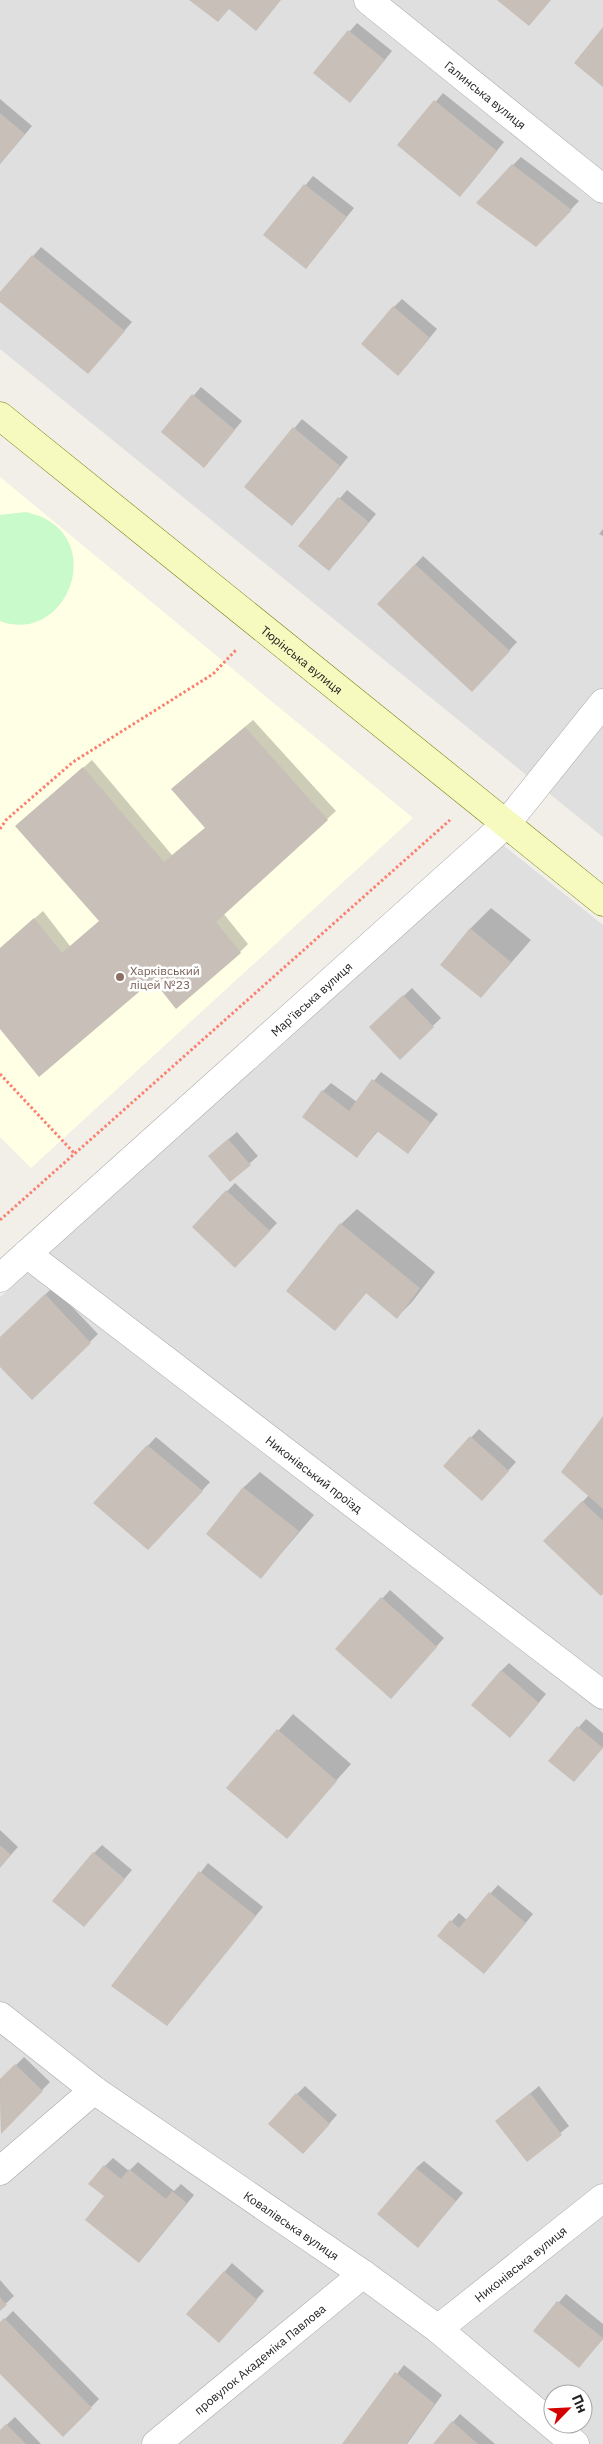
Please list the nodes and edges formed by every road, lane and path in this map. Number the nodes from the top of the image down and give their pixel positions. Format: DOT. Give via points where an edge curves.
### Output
graph roads {
  1 [pos="368,0"];
  2 [pos="603,189"];
  3 [pos="0,416"];
  4 [pos="237,649"];
  5 [pos="603,703"];
  6 [pos="454,817"];
  7 [pos="506,824"];
  8 [pos="0,829"];
  9 [pos="603,902"];
  10 [pos="0,1074"];
  11 [pos="75,1154"];
  12 [pos="0,1220"];
  13 [pos="27,1254"];
  14 [pos="0,1278"];
  15 [pos="603,1695"];
  16 [pos="0,2016"];
  17 [pos="94,2090"];
  18 [pos="0,2172"];
  19 [pos="603,2198"];
  20 [pos="363,2274"];
  21 [pos="438,2329"];
  22 [pos="156,2444"];
  23 [pos="575,2444"];
  1 -- 2 [label="street, Галинська вулиця"];
  3 -- 7 [label="main road, Тюрінська вулиця"];
  4 -- 8 [label="path" via="213,674 73,762 6,820"];
  5 -- 7 [label="street, Мар'ївська вулиця"];
  6 -- 11 [label="path"];
  7 -- 9 [label="main road, Тюрінська вулиця"];
  7 -- 13 [label="street, Мар'ївська вулиця"];
  10 -- 11 [label="path"];
  11 -- 12 [label="path"];
  13 -- 14 [label="street, Мар'ївська вулиця"];
  13 -- 15 [label="street, Никонівський проїзд"];
  16 -- 17 [label="street, Ковалівська вулиця"];
  17 -- 18 [label="street"];
  17 -- 20 [label="street, Ковалівська вулиця"];
  19 -- 21 [label="street, Никонівська вулиця"];
  20 -- 21 [label="street, Ковалівська вулиця"];
  20 -- 22 [label="street, провулок Академіка Павлова"];
  21 -- 23 [label="street, Ковалівська вулиця"];
}
